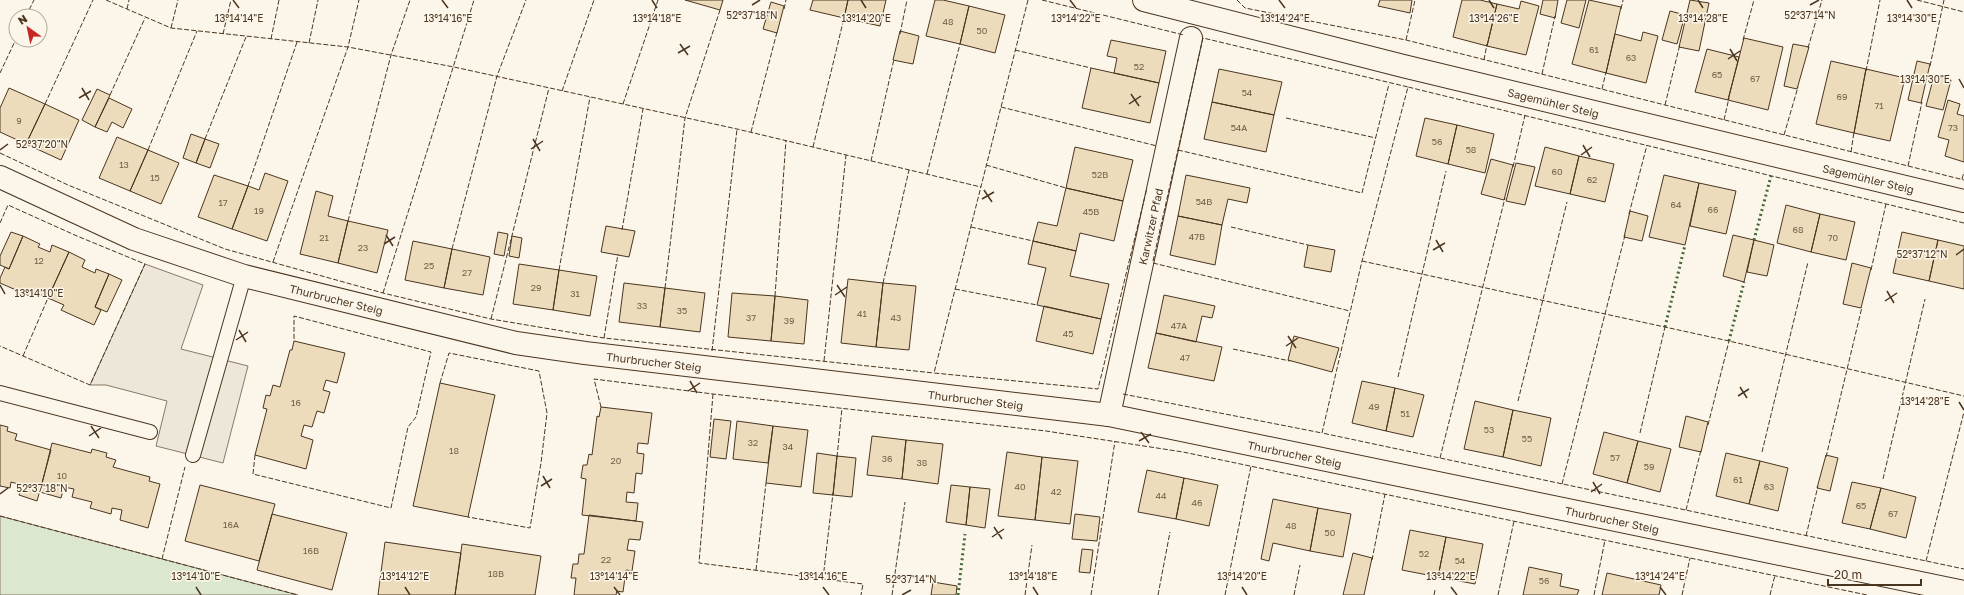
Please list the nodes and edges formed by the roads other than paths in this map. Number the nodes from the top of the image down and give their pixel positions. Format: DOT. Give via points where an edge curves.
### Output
graph roads {
  1 [pos="1144,0"];
  2 [pos="1196,6"];
  3 [pos="1191,38"];
  4 [pos="0,177"];
  5 [pos="1964,201"];
  6 [pos="244,276"];
  7 [pos="0,393"];
  8 [pos="1109,415"];
  9 [pos="150,432"];
  10 [pos="193,455"];
  11 [pos="1964,592"];
  1 -- 2 [label="street, Sagemühler Steig"];
  2 -- 3 [label="lane"];
  2 -- 5 [label="street, Sagemühler Steig" via="1411,68"];
  3 -- 8 [label="street, Karwitzer Pfad"];
  4 -- 6 [label="street, Thurbrucher Steig" via="134,239"];
  6 -- 8 [label="street, Thurbrucher Steig" via="445,327 553,349"];
  6 -- 10 [label="lane"];
  7 -- 9 [label="lane"];
  8 -- 11 [label="street, Thurbrucher Steig"];
}
